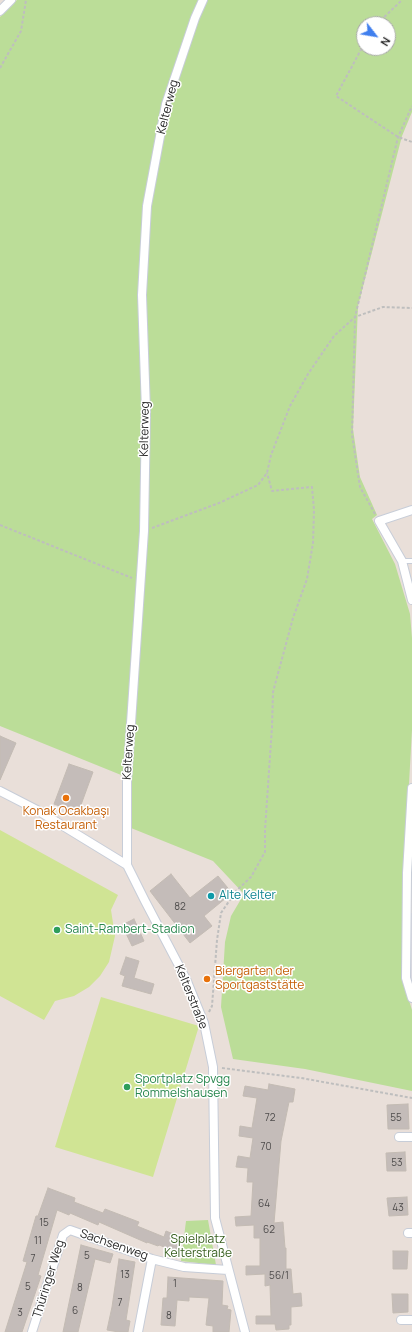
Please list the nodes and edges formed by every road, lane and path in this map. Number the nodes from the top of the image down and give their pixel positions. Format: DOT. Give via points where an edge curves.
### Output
graph roads {
  1 [pos="11,0"];
  2 [pos="26,0"];
  3 [pos="203,0"];
  4 [pos="402,0"];
  5 [pos="0,12"];
  6 [pos="385,16"];
  7 [pos="358,56"];
  8 [pos="0,68"];
  9 [pos="412,106"];
  10 [pos="398,137"];
  11 [pos="412,142"];
  12 [pos="412,308"];
  13 [pos="355,317"];
  14 [pos="267,473"];
  15 [pos="412,510"];
  16 [pos="379,520"];
  17 [pos="0,525"];
  18 [pos="144,531"];
  19 [pos="402,561"];
  20 [pos="412,561"];
  21 [pos="140,581"];
  22 [pos="412,600"];
  23 [pos="412,788"];
  24 [pos="0,791"];
  25 [pos="127,865"];
  26 [pos="412,998"];
  27 [pos="204,1023"];
  28 [pos="212,1067"];
  29 [pos="412,1098"];
  30 [pos="399,1137"];
  31 [pos="412,1137"];
  32 [pos="70,1230"];
  33 [pos="152,1259"];
  34 [pos="228,1270"];
  35 [pos="401,1320"];
  36 [pos="412,1320"];
  37 [pos="32,1332"];
  38 [pos="138,1332"];
  39 [pos="245,1332"];
  1 -- 5 [label="street"];
  2 -- 8 [label="path" via="21,31"];
  3 -- 18 [label="street, Kelterweg" via="166,104 147,206 142,295 146,411"];
  4 -- 6 [label="path"];
  7 -- 10 [label="path" via="336,96"];
  9 -- 10 [label="path"];
  10 -- 11 [label="path"];
  10 -- 13 [label="path"];
  12 -- 13 [label="path" via="384,307"];
  13 -- 14 [label="path" via="334,336 308,374 290,406 271,455"];
  13 -- 16 [label="path" via="352,435 360,487"];
  14 -- 18 [label="path" via="258,484 242,493"];
  14 -- 27 [label="path" via="272,491 312,487 313,543 307,580 293,618 273,692 265,852 252,877 236,892 221,913 212,1006"];
  15 -- 16 [label="street"];
  16 -- 19 [label="street"];
  17 -- 21 [label="path"];
  18 -- 21 [label="street, Kelterweg"];
  19 -- 20 [label="lane"];
  19 -- 22 [label="street"];
  21 -- 25 [label="street, Kelterweg" via="127,782"];
  23 -- 26 [label="street" via="407,873 406,978"];
  24 -- 25 [label="street" via="38,810"];
  25 -- 27 [label="street, Kelterstraße" via="186,979"];
  27 -- 28 [label="street, Kelterstraße"];
  28 -- 29 [label="path" via="301,1078"];
  28 -- 34 [label="street, Kelterstraße" via="215,1218"];
  30 -- 31 [label="street"];
  32 -- 33 [label="street, Sachsenweg"];
  32 -- 37 [label="street, Thüringer Weg" via="62,1235"];
  33 -- 34 [label="street, Sachsenweg" via="184,1267"];
  33 -- 38 [label="street"];
  34 -- 39 [label="street, Kelterstraße"];
  35 -- 36 [label="street"];
}
